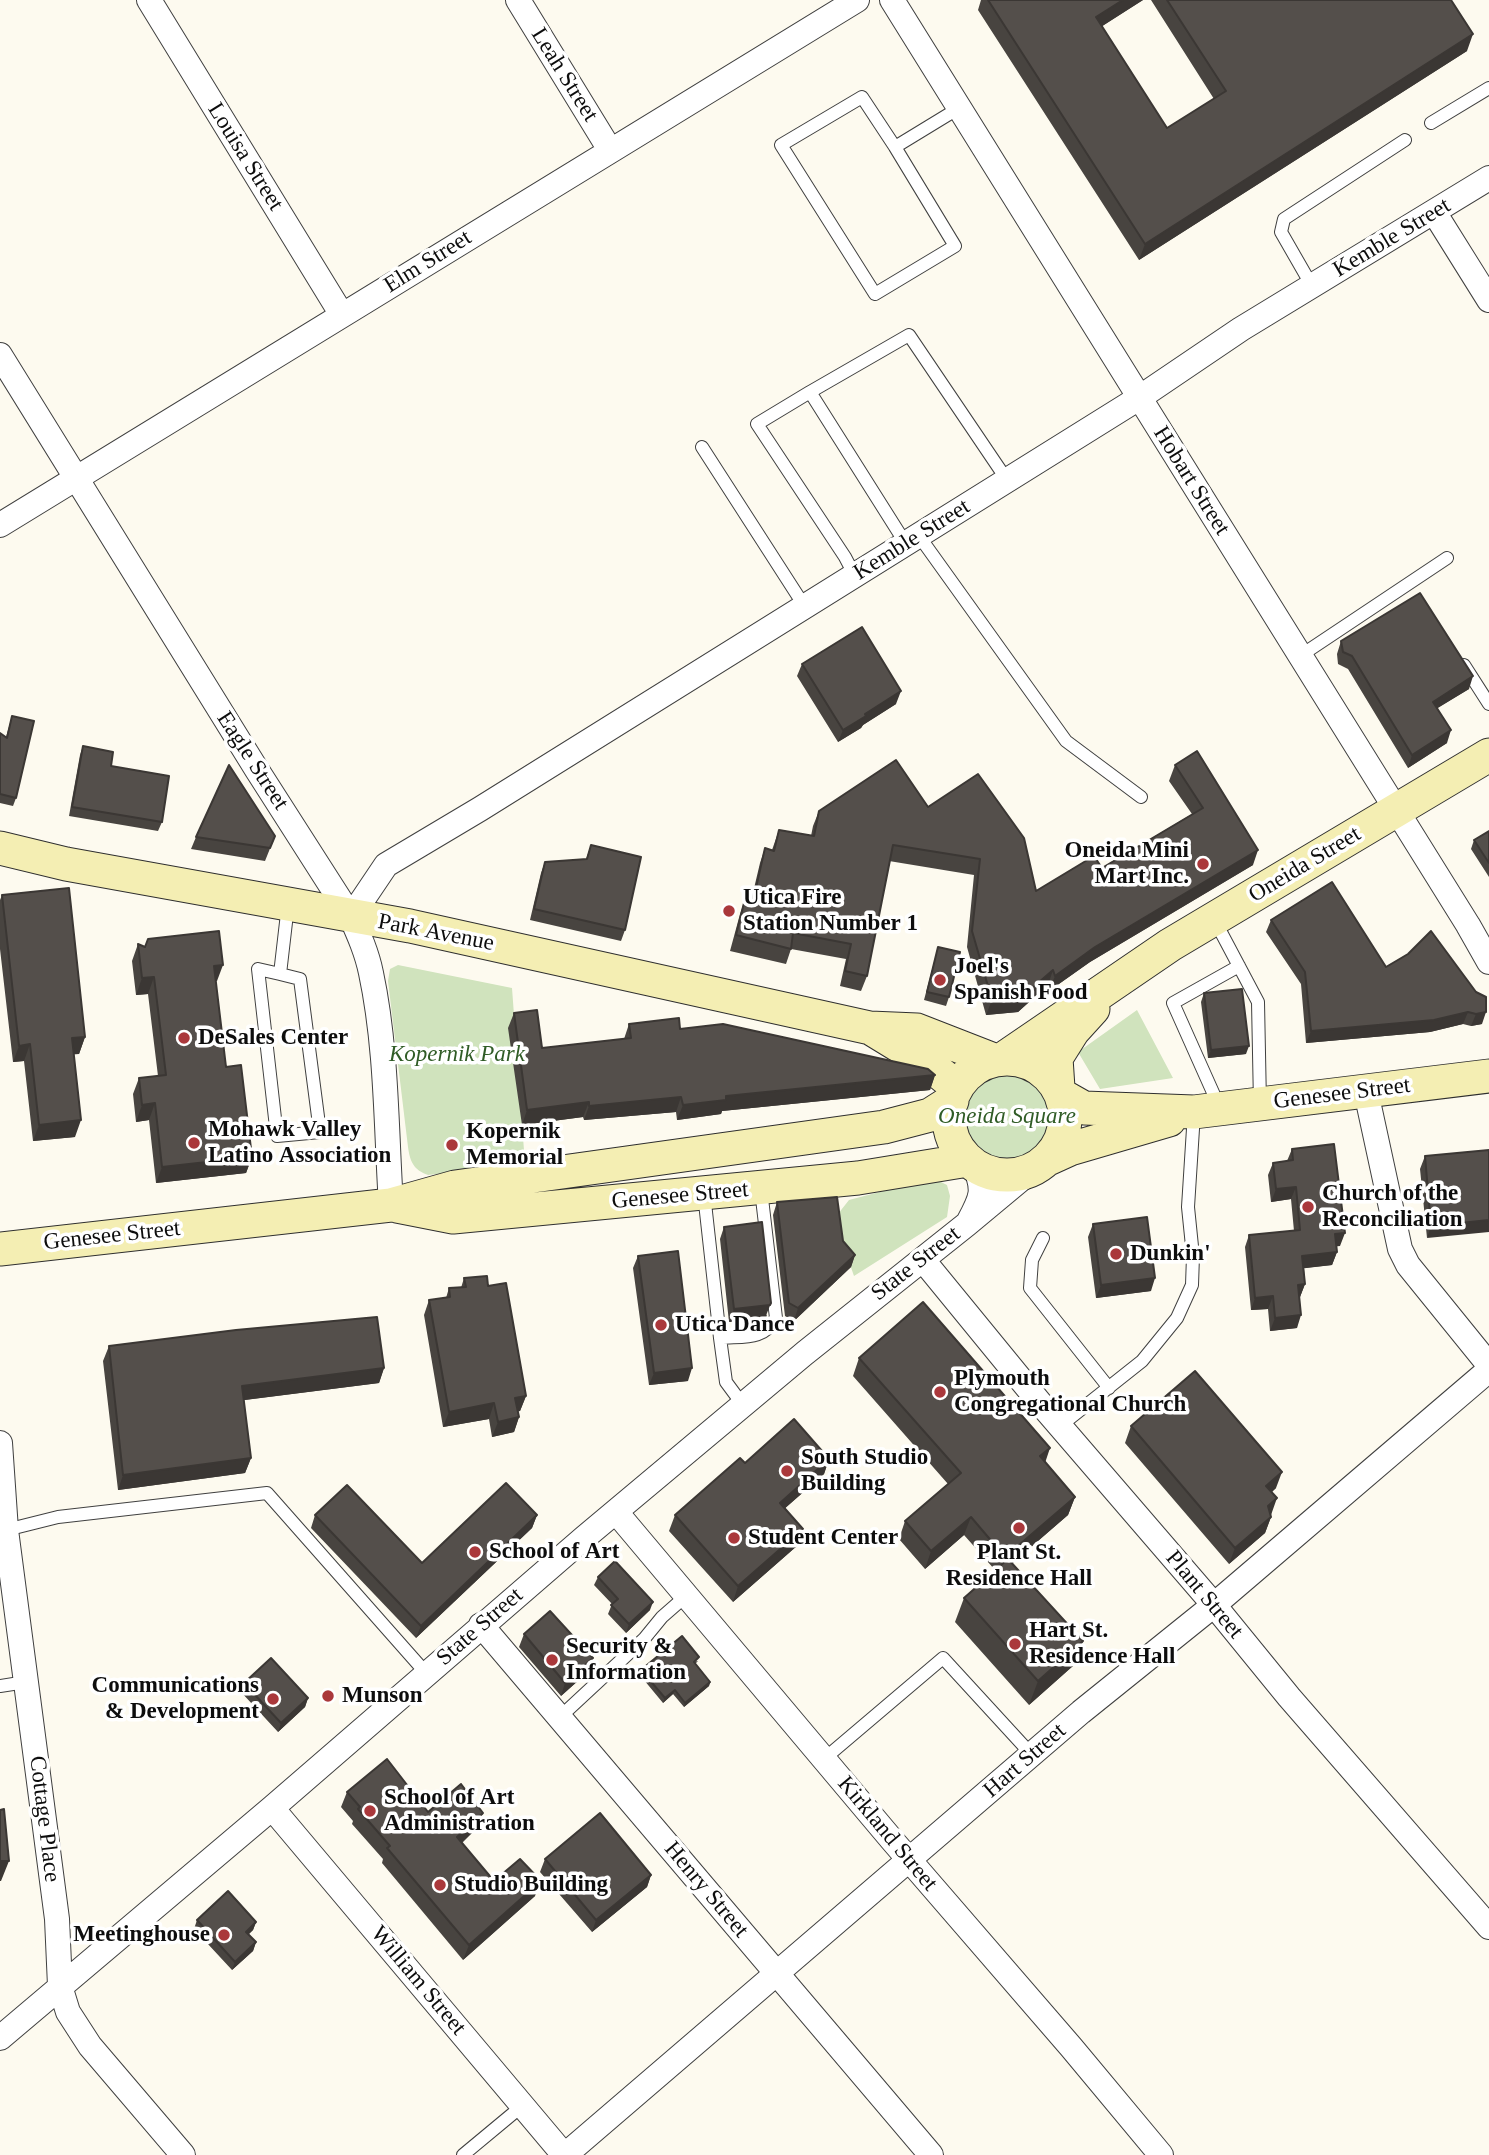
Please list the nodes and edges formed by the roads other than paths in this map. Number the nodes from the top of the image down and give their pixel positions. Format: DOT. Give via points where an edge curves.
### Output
graph roads {
  1 [pos="149,0"];
  2 [pos="519,0"];
  3 [pos="857,0"];
  4 [pos="892,0"];
  5 [pos="1489,88"];
  6 [pos="959,108"];
  7 [pos="1430,123"];
  8 [pos="1405,140"];
  9 [pos="895,147"];
  10 [pos="610,150"];
  11 [pos="1489,178"];
  12 [pos="1434,212"];
  13 [pos="1312,286"];
  14 [pos="1489,300"];
  15 [pos="342,315"];
  16 [pos="0,355"];
  17 [pos="810,392"];
  18 [pos="1139,398"];
  19 [pos="702,447"];
  20 [pos="74,478"];
  21 [pos="1007,480"];
  22 [pos="0,525"];
  23 [pos="912,540"];
  24 [pos="1447,558"];
  25 [pos="855,576"];
  26 [pos="805,607"];
  27 [pos="1300,656"];
  28 [pos="1460,659"];
  29 [pos="1489,704"];
  30 [pos="1489,755"];
  31 [pos="1141,797"];
  32 [pos="1396,811"];
  33 [pos="0,848"];
  34 [pos="288,905"];
  35 [pos="351,917"];
  36 [pos="1214,919"];
  37 [pos="1486,951"];
  38 [pos="1239,966"];
  39 [pos="280,974"];
  40 [pos="1122,976"];
  41 [pos="870,1028"];
  42 [pos="999,1060"];
  43 [pos="1489,1076"];
  44 [pos="1366,1091"];
  45 [pos="1059,1092"];
  46 [pos="955,1094"];
  47 [pos="1260,1104"];
  48 [pos="1208,1111"];
  49 [pos="971,1163"];
  50 [pos="1040,1164"];
  51 [pos="761,1188"];
  52 [pos="704,1193"];
  53 [pos="391,1205"];
  54 [pos="967,1224"];
  55 [pos="1043,1238"];
  56 [pos="0,1249"];
  57 [pos="923,1259"];
  58 [pos="720,1338"];
  59 [pos="1489,1365"];
  60 [pos="1489,1370"];
  61 [pos="1110,1388"];
  62 [pos="743,1405"];
  63 [pos="1060,1426"];
  64 [pos="0,1444"];
  65 [pos="616,1512"];
  66 [pos="6,1530"];
  67 [pos="686,1595"];
  68 [pos="1214,1605"];
  69 [pos="481,1625"];
  70 [pos="426,1673"];
  71 [pos="26,1682"];
  72 [pos="0,1686"];
  73 [pos="559,1718"];
  74 [pos="1032,1755"];
  75 [pos="824,1759"];
  76 [pos="272,1808"];
  77 [pos="910,1861"];
  78 [pos="1489,1927"];
  79 [pos="777,1974"];
  80 [pos="60,1986"];
  81 [pos="0,2038"];
  82 [pos="522,2106"];
  83 [pos="183,2155"];
  84 [pos="463,2155"];
  85 [pos="564,2155"];
  86 [pos="932,2155"];
  87 [pos="1161,2155"];
  1 -- 15 [label="street, Louisa Street"];
  2 -- 10 [label="street, Leah Street"];
  3 -- 10 [label="street, Elm Street"];
  4 -- 6 [label="street, Hobart Street"];
  5 -- 7 [label="lane"];
  6 -- 9 [label="lane"];
  6 -- 18 [label="street, Hobart Street"];
  8 -- 13 [label="lane" via="1284,219 1281,232"];
  9 -- 9 [label="lane" via="863,97 781,145 875,295 955,246"];
  10 -- 15 [label="street, Elm Street"];
  11 -- 12 [label="street, Kemble Street"];
  12 -- 13 [label="street, Kemble Street"];
  12 -- 14 [label="street"];
  13 -- 18 [label="street, Kemble Street"];
  15 -- 20 [label="street, Elm Street"];
  16 -- 20 [label="street, Eagle Street"];
  17 -- 21 [label="lane" via="909,335"];
  17 -- 23 [label="lane"];
  17 -- 25 [label="lane" via="757,424"];
  18 -- 21 [label="street, Kemble Street"];
  18 -- 27 [label="street, Hobart Street"];
  19 -- 26 [label="lane"];
  20 -- 22 [label="street, Elm Street"];
  20 -- 35 [label="street, Eagle Street"];
  21 -- 23 [label="street, Kemble Street"];
  23 -- 25 [label="street, Kemble Street"];
  23 -- 31 [label="lane" via="1066,741"];
  24 -- 27 [label="lane" via="1414,588"];
  25 -- 26 [label="street, Kemble Street"];
  26 -- 35 [label="street, Kemble Street" via="386,865"];
  27 -- 32 [label="street, Hobart Street"];
  28 -- 29 [label="lane"];
  30 -- 32 [label="main road, Oneida Street"];
  32 -- 36 [label="main road, Oneida Street"];
  32 -- 37 [label="street, Hobart Street"];
  33 -- 34 [label="main road, Park Avenue"];
  34 -- 35 [label="main road, Park Avenue"];
  34 -- 39 [label="lane"];
  35 -- 41 [label="main road, Park Avenue" via="410,926"];
  35 -- 53 [label="street, Eagle Street" via="371,973 382,1051"];
  36 -- 38 [label="lane"];
  36 -- 40 [label="main road, Oneida Street"];
  38 -- 47 [label="lane" via="1258,1002"];
  38 -- 48 [label="lane" via="1173,1003"];
  39 -- 39 [label="lane" via="258,969 277,1136 320,1132 300,979"];
  40 -- 42 [label="main road, Oneida Street"];
  40 -- 45 [label="main road, Oneida Street" via="1073,1031 1056,1058"];
  41 -- 42 [label="main road, Park Avenue" via="917,1030"];
  41 -- 46 [label="main road, Park Avenue" via="926,1062"];
  42 -- 45 [label="main road" via="1035,1066"];
  42 -- 46 [label="main road" via="967,1075"];
  43 -- 44 [label="main road, Genesee Street"];
  44 -- 47 [label="main road, Genesee Street"];
  44 -- 59 [label="street" via="1400,1249"];
  45 -- 48 [label="main road, Genesee Street" via="1084,1108"];
  45 -- 50 [label="main road" via="1065,1129 1059,1145"];
  46 -- 49 [label="main road" via="949,1116 951,1133"];
  46 -- 53 [label="main road, Genesee Street" via="930,1115 884,1127 455,1187"];
  47 -- 48 [label="main road, Genesee Street"];
  48 -- 50 [label="main road, Genesee Street" via="1070,1150"];
  48 -- 61 [label="lane" via="1188,1207 1192,1285 1177,1318 1142,1361"];
  49 -- 50 [label="main road" via="992,1173 1013,1175"];
  49 -- 51 [label="main road, Genesee Street"];
  49 -- 54 [label="street, State Street" via="982,1184 979,1203"];
  50 -- 54 [label="street, State Street"];
  51 -- 52 [label="main road, Genesee Street"];
  51 -- 58 [label="lane" via="776,1318 770,1329 759,1335"];
  52 -- 53 [label="main road, Genesee Street" via="453,1217"];
  52 -- 58 [label="lane"];
  53 -- 56 [label="main road, Genesee Street"];
  54 -- 57 [label="street, State Street"];
  55 -- 61 [label="lane" via="1032,1260 1030,1288"];
  57 -- 62 [label="street, State Street"];
  57 -- 63 [label="street, Plant Street"];
  58 -- 62 [label="lane" via="726,1382"];
  60 -- 68 [label="street, Hart Street"];
  61 -- 63 [label="lane"];
  62 -- 65 [label="street, State Street"];
  63 -- 68 [label="street, Plant Street"];
  64 -- 66 [label="street, Cottage Place"];
  65 -- 67 [label="street, Kirkland Street"];
  65 -- 69 [label="street, State Street"];
  66 -- 70 [label="lane" via="58,1517 267,1493"];
  66 -- 71 [label="street, Cottage Place"];
  67 -- 73 [label="lane"];
  67 -- 75 [label="street, Kirkland Street"];
  68 -- 74 [label="street, Hart Street"];
  68 -- 78 [label="street, Plant Street"];
  69 -- 70 [label="street, State Street"];
  69 -- 73 [label="street, Henry Street"];
  70 -- 76 [label="street, State Street"];
  71 -- 72 [label="lane"];
  71 -- 80 [label="street, Cottage Place" via="57,1919"];
  73 -- 79 [label="street, Henry Street"];
  74 -- 75 [label="lane" via="943,1658"];
  74 -- 77 [label="street, Hart Street"];
  75 -- 77 [label="street, Kirkland Street"];
  76 -- 80 [label="street, State Street"];
  76 -- 82 [label="street, William Street"];
  77 -- 79 [label="street, Hart Street"];
  77 -- 87 [label="street, Kirkland Street"];
  79 -- 85 [label="street, Hart Street"];
  79 -- 86 [label="street, Henry Street"];
  80 -- 81 [label="street, State Street"];
  80 -- 83 [label="street, Cottage Place" via="68,2012 90,2046"];
  82 -- 84 [label="lane"];
  82 -- 85 [label="street, William Street"];
}
